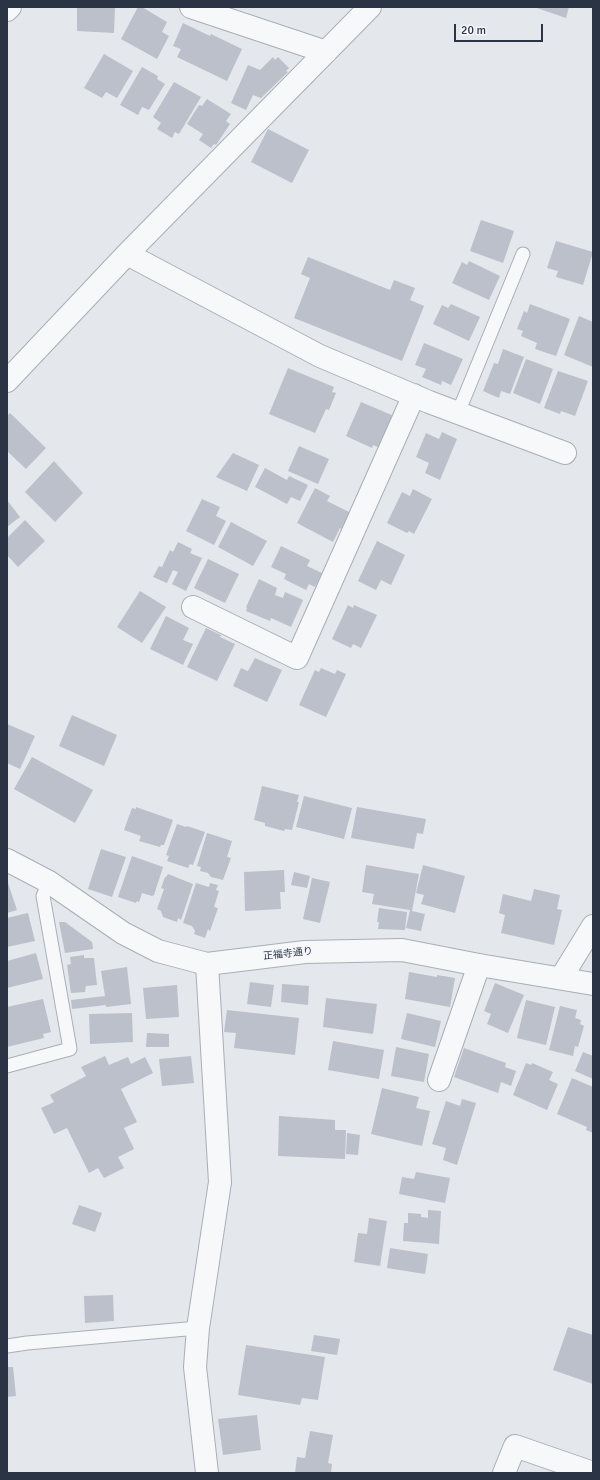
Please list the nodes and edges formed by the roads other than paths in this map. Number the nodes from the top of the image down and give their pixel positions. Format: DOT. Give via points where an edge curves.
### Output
graph roads {
  1 [pos="10,7"];
  2 [pos="190,7"];
  3 [pos="370,7"];
  4 [pos="7,10"];
  5 [pos="326,52"];
  6 [pos="127,254"];
  7 [pos="523,254"];
  8 [pos="7,381"];
  9 [pos="414,395"];
  10 [pos="458,413"];
  11 [pos="565,453"];
  12 [pos="193,607"];
  13 [pos="7,860"];
  14 [pos="49,882"];
  15 [pos="593,926"];
  16 [pos="207,964"];
  17 [pos="479,965"];
  18 [pos="561,978"];
  19 [pos="593,984"];
  20 [pos="7,1066"];
  21 [pos="439,1080"];
  22 [pos="198,1328"];
  23 [pos="7,1346"];
  24 [pos="207,1473"];
  25 [pos="504,1473"];
  26 [pos="593,1473"];
  1 -- 4 [label="street"];
  2 -- 5 [label="street"];
  3 -- 5 [label="street"];
  5 -- 6 [label="street"];
  6 -- 8 [label="street"];
  6 -- 9 [label="street" via="320,356"];
  7 -- 10 [label="lane"];
  9 -- 10 [label="street"];
  9 -- 12 [label="street" via="297,658"];
  10 -- 11 [label="street"];
  13 -- 14 [label="street, 正福寺通り"];
  14 -- 16 [label="street, 正福寺通り" via="123,932 158,951"];
  14 -- 20 [label="lane" via="43,896 70,1049"];
  15 -- 18 [label="street"];
  16 -- 17 [label="street, 正福寺通り" via="305,952 402,950"];
  16 -- 22 [label="street" via="220,1182"];
  17 -- 18 [label="street, 正福寺通り"];
  17 -- 21 [label="street"];
  18 -- 19 [label="street, 正福寺通り"];
  22 -- 23 [label="lane"];
  22 -- 24 [label="street" via="195,1367"];
  25 -- 26 [label="street" via="515,1446"];
}
